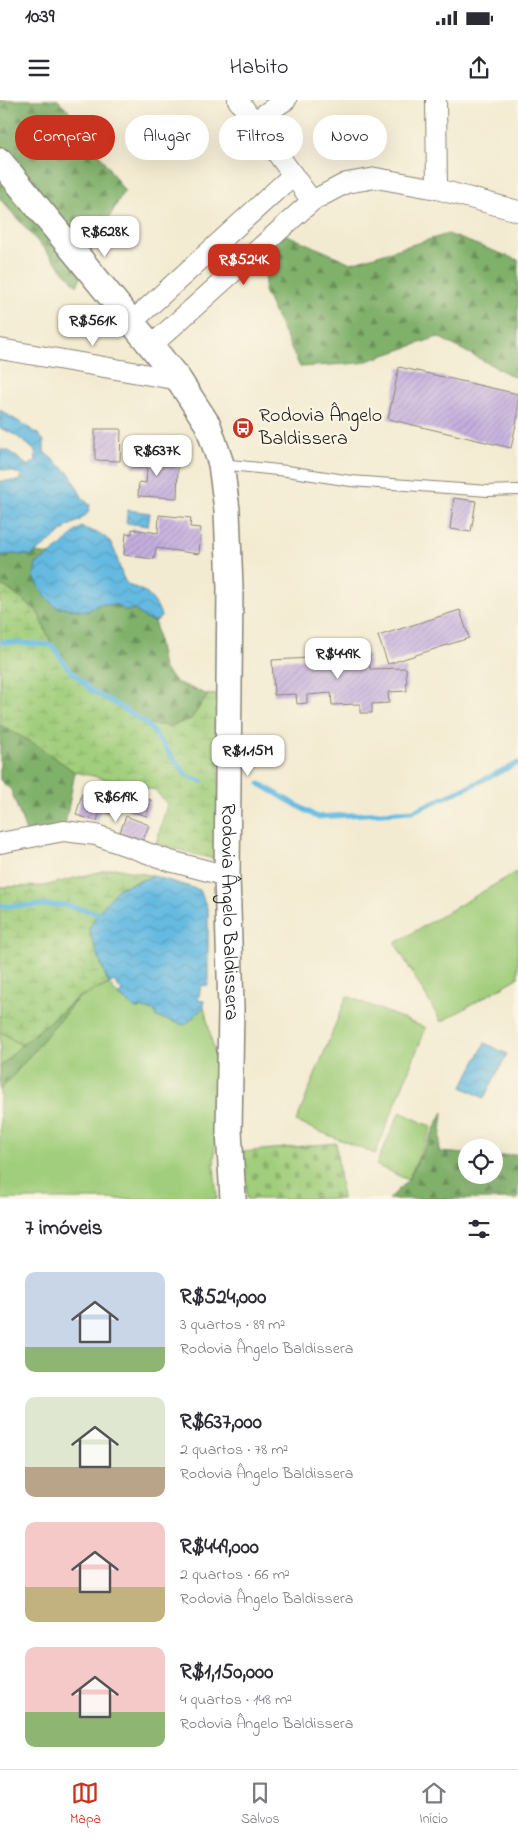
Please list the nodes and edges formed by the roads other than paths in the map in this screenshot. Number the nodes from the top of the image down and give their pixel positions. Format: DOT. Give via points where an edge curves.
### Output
graph roads {
  1 [pos="238,100"];
  2 [pos="286,100"];
  3 [pos="436,100"];
  4 [pos="249,115"];
  5 [pos="263,115"];
  6 [pos="282,160"];
  7 [pos="0,161"];
  8 [pos="293,176"];
  9 [pos="437,189"];
  10 [pos="312,201"];
  11 [pos="518,211"];
  12 [pos="133,321"];
  13 [pos="152,346"];
  14 [pos="0,349"];
  15 [pos="179,380"];
  16 [pos="221,464"];
  17 [pos="518,490"];
  18 [pos="0,843"];
  19 [pos="227,876"];
  20 [pos="233,1199"];
  1 -- 4 [label="street"];
  2 -- 5 [label="street"];
  3 -- 9 [label="street"];
  6 -- 8 [label="street"];
  7 -- 12 [label="street, Rodovia Ângelo Baldissera"];
  8 -- 10 [label="street"];
  8 -- 12 [label="street"];
  9 -- 10 [label="street" via="376,178 346,183"];
  9 -- 11 [label="street"];
  10 -- 13 [label="street"];
  12 -- 13 [label="street, Rodovia Ângelo Baldissera"];
  13 -- 15 [label="street, Rodovia Ângelo Baldissera"];
  14 -- 15 [label="street"];
  15 -- 16 [label="street, Rodovia Ângelo Baldissera" via="208,425"];
  16 -- 17 [label="lane" via="351,481"];
  16 -- 19 [label="street, Rodovia Ângelo Baldissera" via="227,510 230,588"];
  18 -- 19 [label="street" via="64,830 96,835 170,861"];
  19 -- 20 [label="street, Rodovia Ângelo Baldissera" via="231,1008 229,1131"];
}
